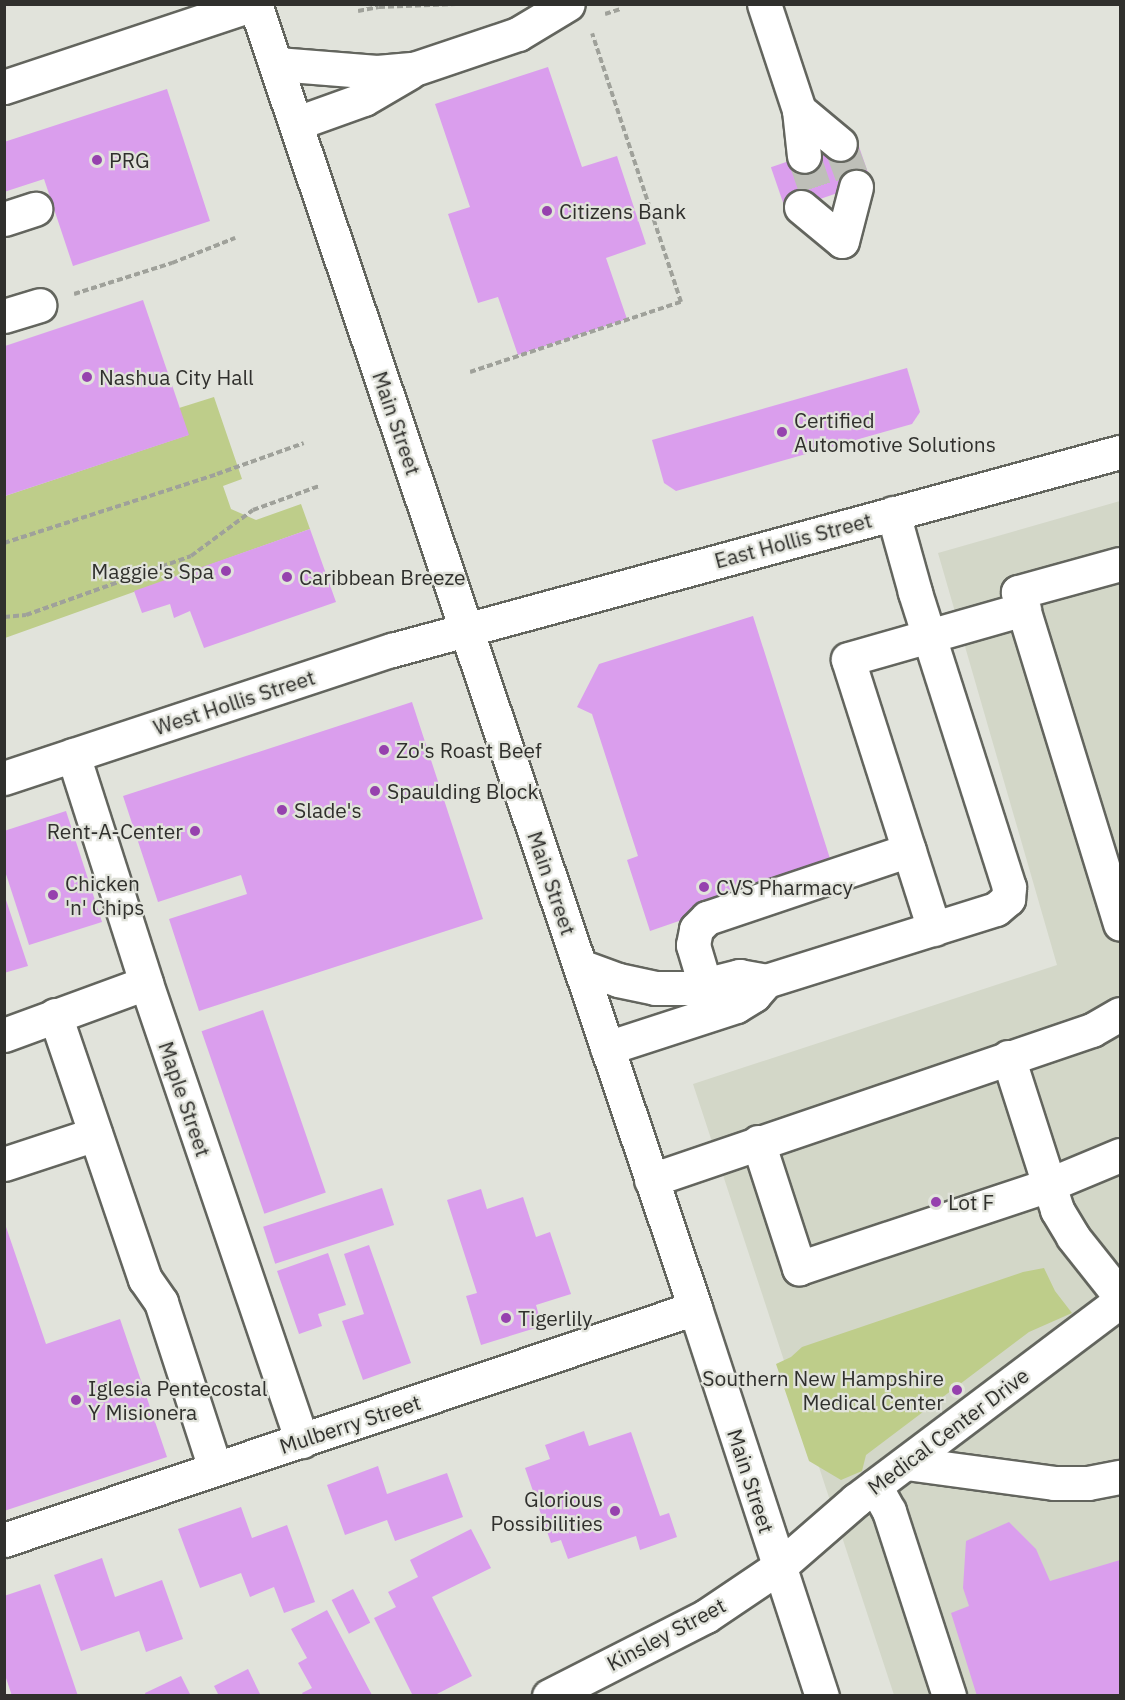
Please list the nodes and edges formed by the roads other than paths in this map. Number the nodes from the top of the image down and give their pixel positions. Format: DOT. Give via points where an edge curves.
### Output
graph roads {
  1 [pos="254,4"];
  2 [pos="567,4"];
  3 [pos="764,4"];
  4 [pos="277,64"];
  5 [pos="414,69"];
  6 [pos="4,87"];
  7 [pos="799,110"];
  8 [pos="297,123"];
  9 [pos="35,209"];
  10 [pos="4,219"];
  11 [pos="842,241"];
  12 [pos="39,305"];
  13 [pos="4,316"];
  14 [pos="1120,452"];
  15 [pos="893,513"];
  16 [pos="1120,564"];
  17 [pos="1024,609"];
  18 [pos="465,629"];
  19 [pos="929,635"];
  20 [pos="73,755"];
  21 [pos="4,778"];
  22 [pos="909,850"];
  23 [pos="1120,924"];
  24 [pos="934,928"];
  25 [pos="580,966"];
  26 [pos="766,981"];
  27 [pos="146,983"];
  28 [pos="705,985"];
  29 [pos="1120,1014"];
  30 [pos="55,1015"];
  31 [pos="4,1035"];
  32 [pos="607,1048"];
  33 [pos="1008,1057"];
  34 [pos="95,1134"];
  35 [pos="758,1142"];
  36 [pos="1120,1155"];
  37 [pos="4,1164"];
  38 [pos="651,1180"];
  39 [pos="1048,1185"];
  40 [pos="1120,1296"];
  41 [pos="1120,1301"];
  42 [pos="695,1308"];
  43 [pos="302,1441"];
  44 [pos="906,1463"];
  45 [pos="214,1468"];
  46 [pos="1120,1477"];
  47 [pos="875,1486"];
  48 [pos="4,1540"];
  49 [pos="780,1566"];
  50 [pos="549,1695"];
  51 [pos="822,1695"];
  52 [pos="949,1695"];
  1 -- 4 [label="main road, Main Street"];
  1 -- 6 [label="main road"];
  2 -- 5 [label="main road" via="518,34"];
  3 -- 7 [label="main road"];
  4 -- 5 [label="main road" via="377,72"];
  4 -- 8 [label="main road, Main Street"];
  5 -- 8 [label="main road" via="364,99"];
  7 -- 7 [label="main road" via="813,153"];
  8 -- 18 [label="main road, Main Street"];
  9 -- 10 [label="main road"];
  11 -- 11 [label="main road" via="828,197"];
  12 -- 13 [label="main road"];
  14 -- 15 [label="main road, East Hollis Street"];
  15 -- 18 [label="main road, East Hollis Street"];
  15 -- 19 [label="main road"];
  16 -- 17 [label="main road" via="1018,592"];
  17 -- 19 [label="main road"];
  17 -- 23 [label="main road"];
  18 -- 20 [label="main road, West Hollis Street"];
  18 -- 25 [label="main road, Main Street"];
  19 -- 22 [label="main road" via="848,659"];
  19 -- 24 [label="main road" via="1010,893 996,909"];
  20 -- 21 [label="main road, West Hollis Street"];
  20 -- 27 [label="main road, Maple Street"];
  22 -- 24 [label="main road"];
  22 -- 28 [label="main road" via="707,918 696,928 693,945"];
  24 -- 26 [label="main road"];
  25 -- 28 [label="main road" via="655,988"];
  25 -- 32 [label="main road, Main Street"];
  26 -- 28 [label="main road" via="739,976"];
  26 -- 32 [label="main road" via="754,995 736,1006"];
  27 -- 30 [label="main road"];
  27 -- 43 [label="main road, Maple Street"];
  29 -- 33 [label="main road" via="1092,1030"];
  30 -- 31 [label="main road"];
  30 -- 34 [label="main road"];
  32 -- 38 [label="main road, Main Street"];
  33 -- 35 [label="main road"];
  33 -- 39 [label="main road"];
  34 -- 37 [label="main road"];
  34 -- 45 [label="main road" via="145,1279 161,1302"];
  35 -- 38 [label="main road"];
  35 -- 39 [label="main road" via="799,1268"];
  36 -- 39 [label="main road"];
  38 -- 42 [label="main road, Main Street"];
  39 -- 40 [label="main road" via="1073,1237"];
  41 -- 44 [label="main road, Medical Center Drive"];
  42 -- 43 [label="main road, Mulberry Street"];
  42 -- 49 [label="main road, Main Street"];
  43 -- 45 [label="main road, Mulberry Street"];
  44 -- 46 [label="main road" via="1054,1483 1088,1483"];
  44 -- 47 [label="main road, Medical Center Drive"];
  45 -- 48 [label="main road, Mulberry Street"];
  47 -- 49 [label="main road, Medical Center Drive"];
  47 -- 52 [label="main road" via="889,1511"];
  49 -- 50 [label="main road, Kinsley Street" via="706,1616"];
  49 -- 51 [label="main road, Main Street"];
}
